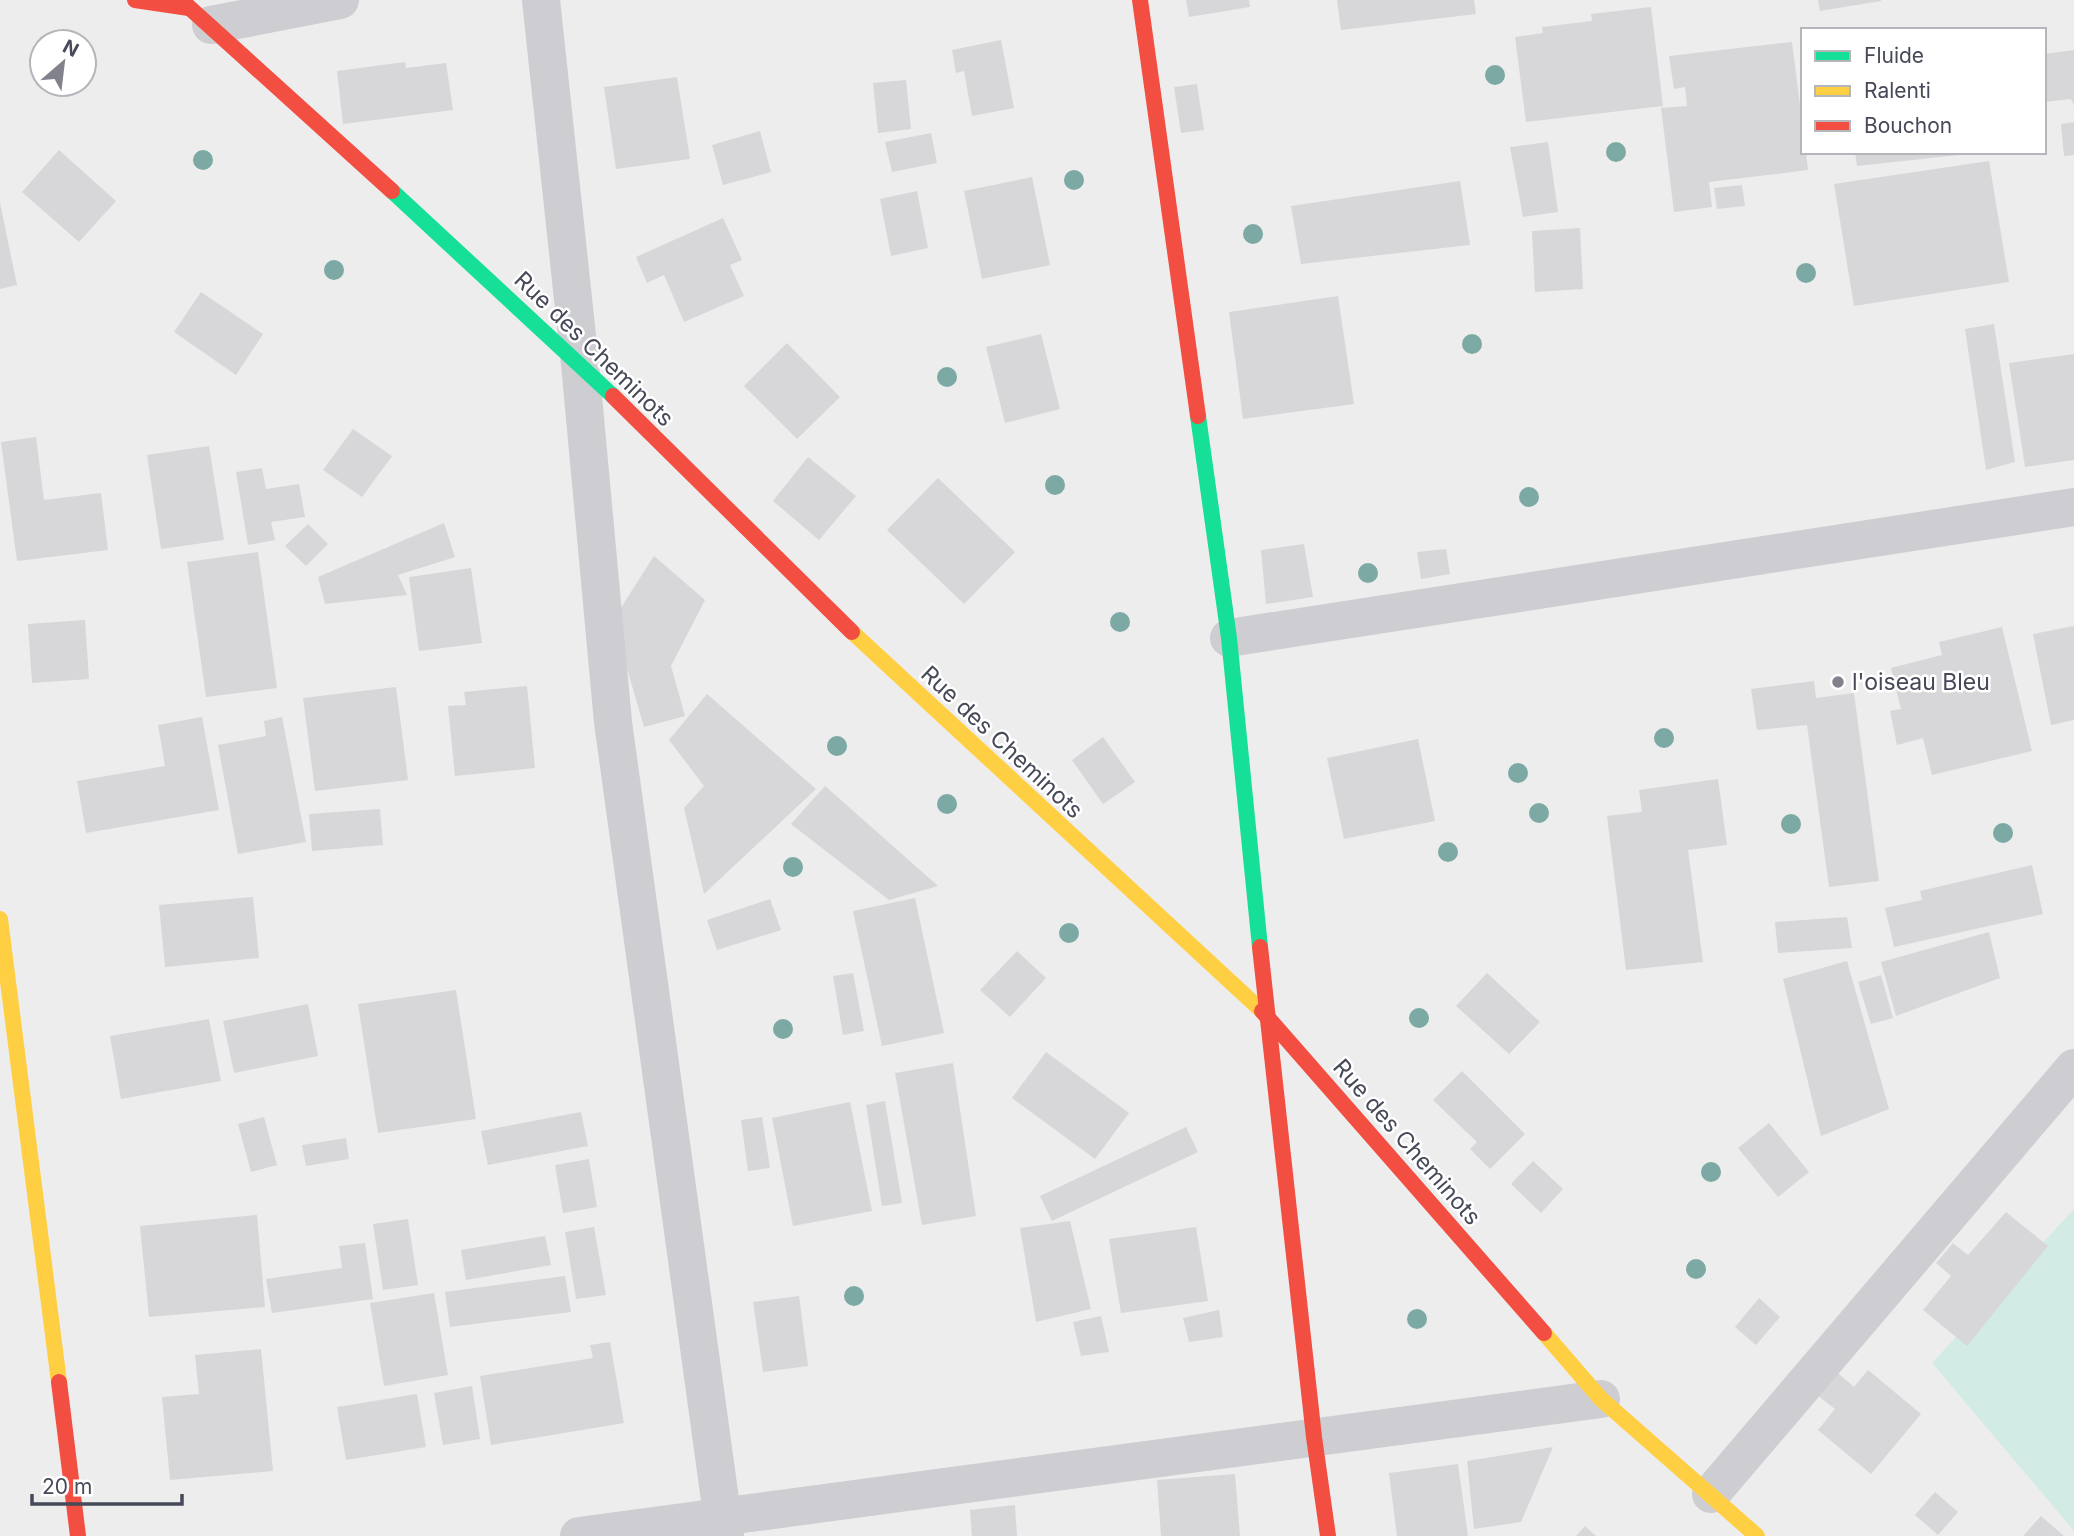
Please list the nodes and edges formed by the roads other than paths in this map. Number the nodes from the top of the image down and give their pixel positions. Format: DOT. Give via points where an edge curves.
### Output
graph roads {
  1 [pos="135,0"];
  2 [pos="340,0"];
  3 [pos="541,0"];
  4 [pos="1140,0"];
  5 [pos="193,11"];
  6 [pos="580,365"];
  7 [pos="2074,507"];
  8 [pos="1229,638"];
  9 [pos="0,919"];
  10 [pos="1267,1016"];
  11 [pos="2074,1068"];
  12 [pos="1601,1399"];
  13 [pos="1314,1437"];
  14 [pos="1711,1494"];
  15 [pos="724,1526"];
  16 [pos="78,1536"];
  17 [pos="579,1536"];
  18 [pos="1328,1536"];
  19 [pos="1757,1536"];
  1 -- 5 [label="street"];
  2 -- 5 [label="street"];
  3 -- 6 [label="street"];
  4 -- 8 [label="street"];
  5 -- 6 [label="street, Rue des Cheminots"];
  6 -- 10 [label="street, Rue des Cheminots" via="884,664"];
  6 -- 15 [label="street" via="613,722"];
  7 -- 8 [label="street"];
  8 -- 10 [label="street"];
  9 -- 16 [label="street"];
  10 -- 12 [label="street, Rue des Cheminots"];
  10 -- 13 [label="street"];
  11 -- 14 [label="street"];
  12 -- 13 [label="street"];
  12 -- 14 [label="street, Rue des Cheminots"];
  13 -- 15 [label="street"];
  13 -- 18 [label="street"];
  14 -- 19 [label="street, Rue des Cheminots"];
  15 -- 17 [label="street"];
}
